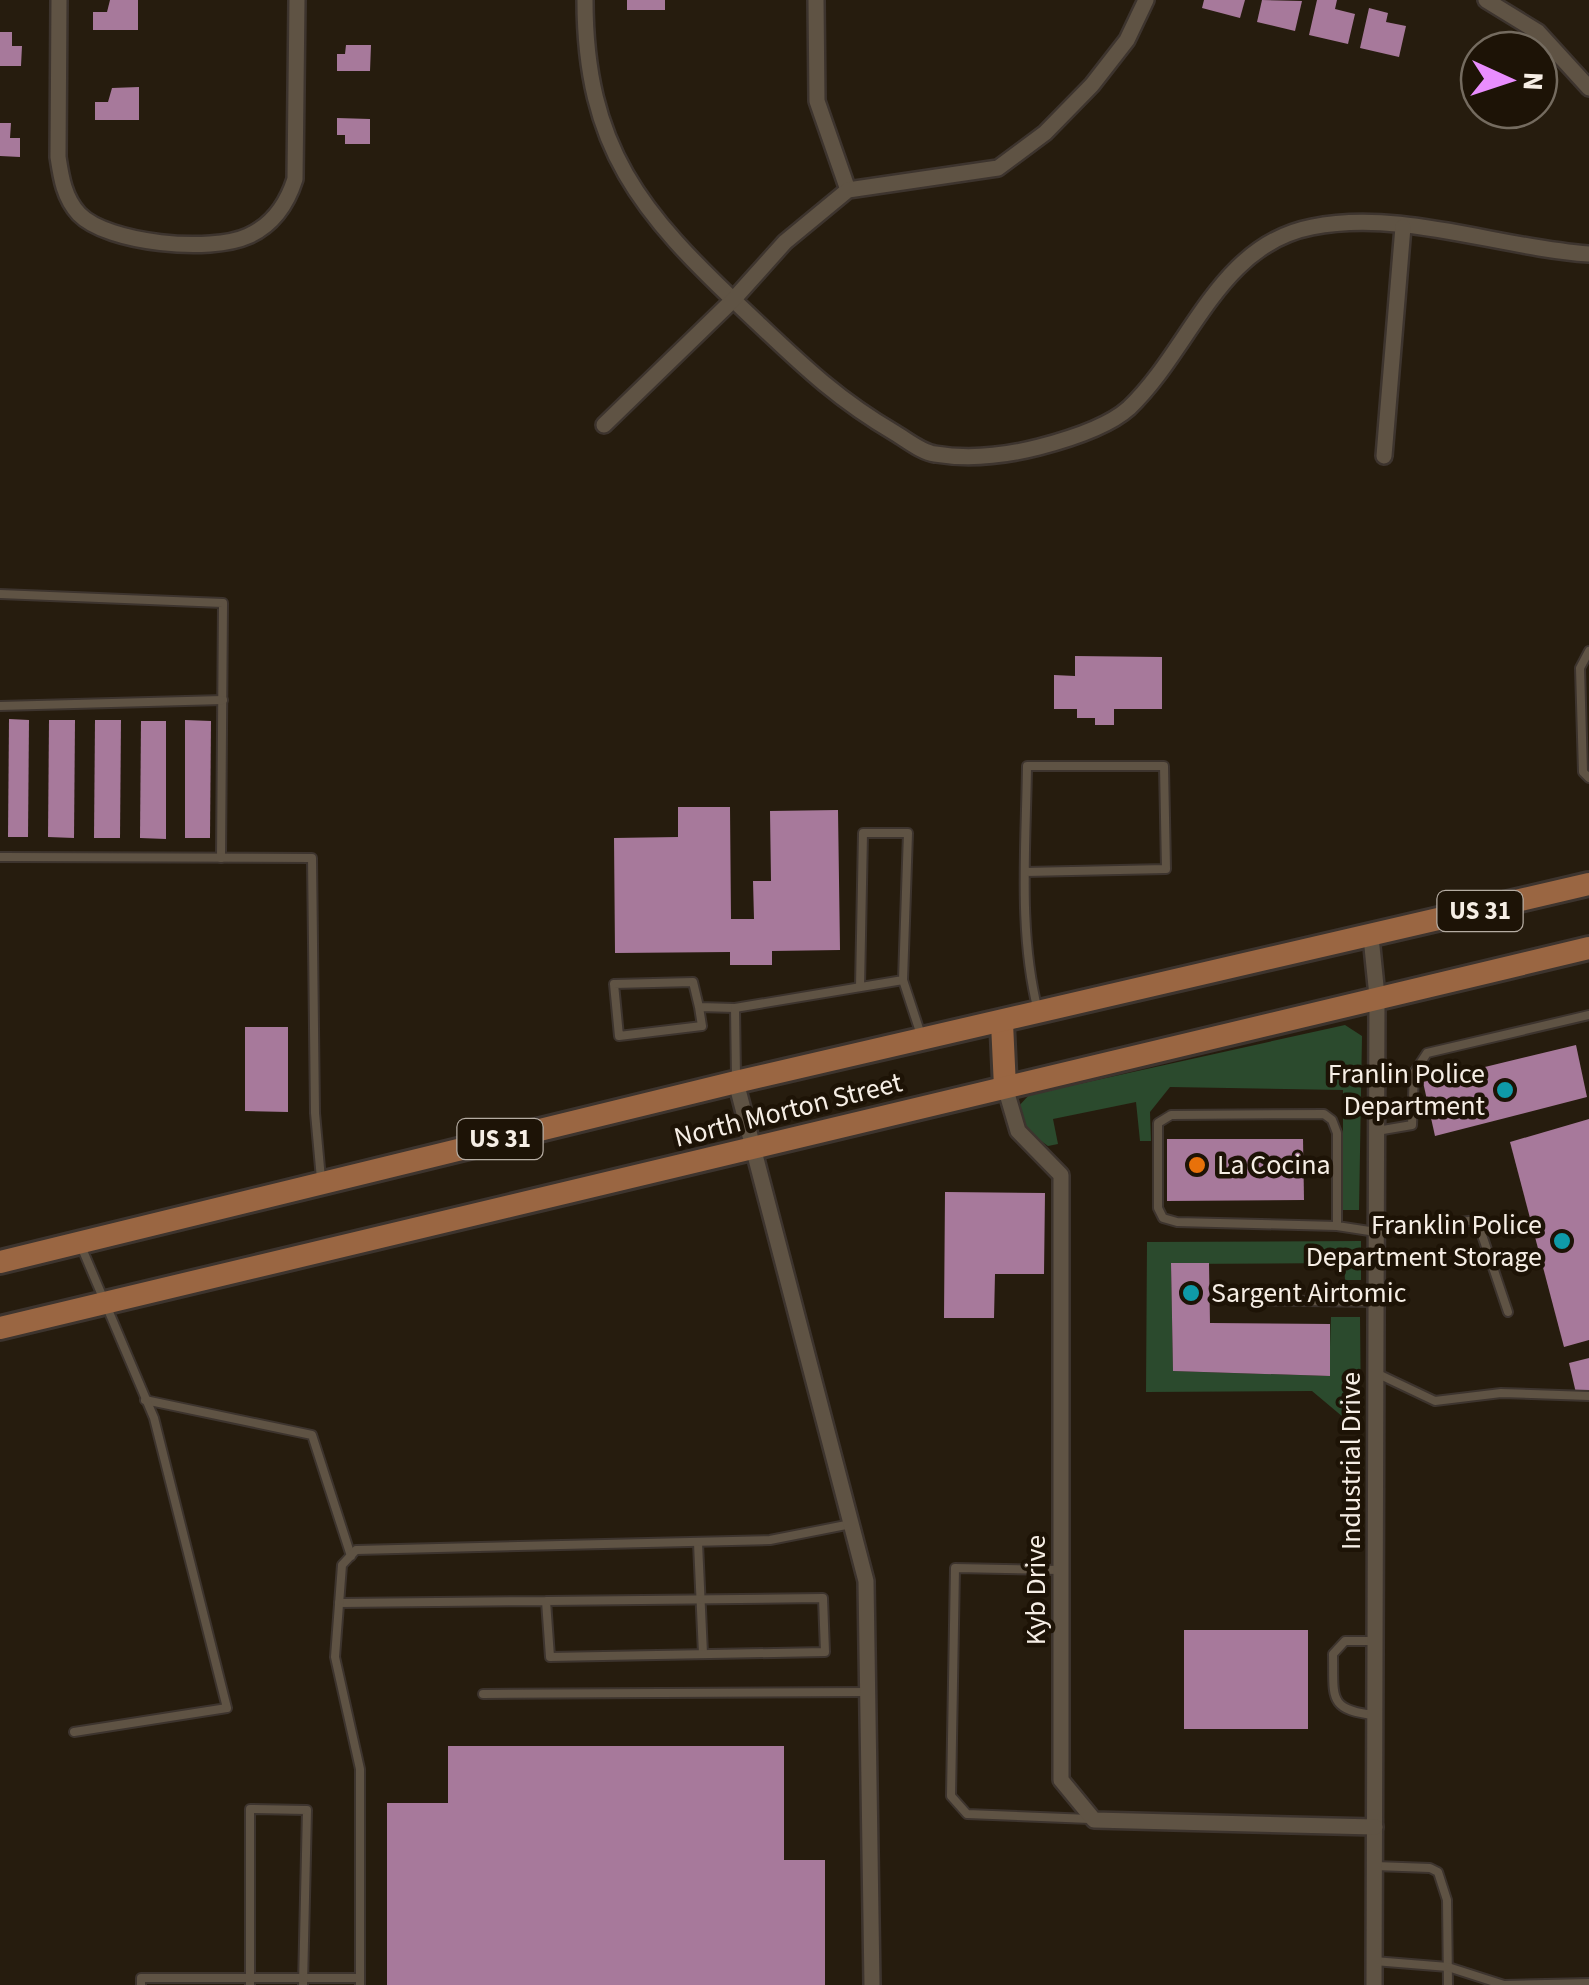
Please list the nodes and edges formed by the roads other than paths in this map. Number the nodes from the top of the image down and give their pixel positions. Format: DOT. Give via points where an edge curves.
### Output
graph roads {
  1 [pos="58,0"];
  2 [pos="297,0"];
  3 [pos="585,0"];
  4 [pos="816,0"];
  5 [pos="1146,0"];
  6 [pos="1486,0"];
  7 [pos="1589,88"];
  8 [pos="848,190"];
  9 [pos="1404,226"];
  10 [pos="1589,254"];
  11 [pos="733,300"];
  12 [pos="604,425"];
  13 [pos="1384,456"];
  14 [pos="0,594"];
  15 [pos="1589,651"];
  16 [pos="222,700"];
  17 [pos="0,706"];
  18 [pos="1589,778"];
  19 [pos="0,856"];
  20 [pos="220,858"];
  21 [pos="1026,872"];
  22 [pos="1589,884"];
  23 [pos="1371,938"];
  24 [pos="1589,948"];
  25 [pos="903,980"];
  26 [pos="860,987"];
  27 [pos="1377,996"];
  28 [pos="698,1007"];
  29 [pos="735,1008"];
  30 [pos="1039,1015"];
  31 [pos="1589,1015"];
  32 [pos="1002,1022"];
  33 [pos="923,1042"];
  34 [pos="736,1082"];
  35 [pos="1004,1087"];
  36 [pos="1377,1131"];
  37 [pos="756,1149"];
  38 [pos="322,1183"];
  39 [pos="1336,1226"];
  40 [pos="1376,1232"];
  41 [pos="80,1245"];
  42 [pos="0,1262"];
  43 [pos="1239,1300"];
  44 [pos="1376,1302"];
  45 [pos="102,1304"];
  46 [pos="1508,1312"];
  47 [pos="0,1328"];
  48 [pos="1376,1373"];
  49 [pos="1589,1396"];
  50 [pos="145,1400"];
  51 [pos="853,1523"];
  52 [pos="698,1544"];
  53 [pos="351,1556"];
  54 [pos="1061,1570"];
  55 [pos="700,1600"];
  56 [pos="546,1602"];
  57 [pos="339,1603"];
  58 [pos="1375,1641"];
  59 [pos="703,1654"];
  60 [pos="869,1692"];
  61 [pos="483,1694"];
  62 [pos="1376,1715"];
  63 [pos="74,1732"];
  64 [pos="1094,1820"];
  65 [pos="1375,1826"];
  66 [pos="1375,1866"];
  67 [pos="1374,1961"];
  68 [pos="1448,1967"];
  69 [pos="198,1981"];
  70 [pos="250,1981"];
  71 [pos="303,1981"];
  72 [pos="360,1981"];
  73 [pos="1587,1983"];
  74 [pos="141,1985"];
  75 [pos="872,1985"];
  76 [pos="1374,1985"];
  77 [pos="1448,1985"];
  1 -- 2 [label="street" via="58,157 78,213 131,239 222,243 264,228 295,179"];
  3 -- 11 [label="street" via="592,90 615,156 649,214"];
  4 -- 8 [label="street" via="818,101"];
  5 -- 8 [label="street" via="1127,40 1092,85 998,168"];
  6 -- 7 [label="street" via="1538,32"];
  8 -- 11 [label="street" via="785,242"];
  9 -- 10 [label="street"];
  9 -- 11 [label="street" via="1312,226 1271,240 1232,272 1127,410 1061,441 998,458 931,454 841,402"];
  9 -- 13 [label="street"];
  11 -- 12 [label="street"];
  14 -- 16 [label="lane" via="224,604"];
  15 -- 18 [label="lane" via="1580,668 1583,772"];
  16 -- 17 [label="lane"];
  16 -- 20 [label="lane"];
  19 -- 20 [label="lane"];
  20 -- 38 [label="lane" via="312,858"];
  21 -- 21 [label="lane" via="1026,766 1164,766 1166,869"];
  21 -- 30 [label="lane" via="1028,970"];
  22 -- 23 [label="main road, North Morton Street / US 31"];
  23 -- 27 [label="street, Industrial Drive"];
  23 -- 30 [label="main road, North Morton Street / US 31"];
  24 -- 27 [label="main road, North Morton Street / US 31"];
  25 -- 26 [label="lane"];
  25 -- 26 [label="lane" via="908,833 863,833"];
  25 -- 33 [label="lane"];
  26 -- 29 [label="lane"];
  27 -- 35 [label="main road, North Morton Street / US 31"];
  27 -- 36 [label="street, Industrial Drive"];
  28 -- 28 [label="lane" via="693,982 614,984 619,1036 702,1026"];
  28 -- 29 [label="lane"];
  29 -- 34 [label="lane"];
  30 -- 32 [label="main road, North Morton Street / US 31"];
  31 -- 36 [label="lane" via="1427,1053 1414,1074 1412,1125"];
  32 -- 33 [label="main road, North Morton Street / US 31"];
  32 -- 35 [label="main road"];
  33 -- 34 [label="main road, North Morton Street / US 31"];
  34 -- 37 [label="street"];
  34 -- 38 [label="main road, North Morton Street / US 31"];
  35 -- 37 [label="main road, North Morton Street / US 31"];
  35 -- 54 [label="street, Kyb Drive" via="1018,1131 1061,1175"];
  36 -- 40 [label="street, Industrial Drive"];
  37 -- 45 [label="main road, North Morton Street / US 31"];
  37 -- 51 [label="street"];
  38 -- 41 [label="main road, North Morton Street / US 31"];
  39 -- 39 [label="lane" via="1163,1218 1158,1124 1171,1116 1324,1114 1337,1133"];
  39 -- 40 [label="lane"];
  40 -- 44 [label="street, Industrial Drive"];
  40 -- 46 [label="lane" via="1476,1220"];
  41 -- 42 [label="main road, North Morton Street / US 31"];
  41 -- 45 [label="lane"];
  43 -- 44 [label="lane"];
  44 -- 48 [label="street, Industrial Drive"];
  45 -- 47 [label="main road, North Morton Street / US 31"];
  45 -- 50 [label="lane"];
  48 -- 49 [label="lane" via="1436,1401 1501,1392"];
  48 -- 58 [label="street, Industrial Drive"];
  50 -- 53 [label="lane" via="312,1435"];
  50 -- 63 [label="lane" via="227,1708"];
  51 -- 52 [label="lane" via="770,1540"];
  51 -- 60 [label="street" via="867,1597"];
  52 -- 53 [label="lane" via="393,1548"];
  52 -- 55 [label="lane"];
  53 -- 57 [label="lane" via="342,1565"];
  54 -- 64 [label="street, Kyb Drive" via="1061,1780"];
  54 -- 64 [label="lane" via="955,1568 951,1796 968,1814"];
  55 -- 56 [label="lane"];
  55 -- 59 [label="lane"];
  55 -- 59 [label="lane" via="822,1598 825,1652"];
  56 -- 57 [label="lane"];
  56 -- 59 [label="lane" via="550,1656"];
  57 -- 72 [label="lane" via="334,1657 360,1769"];
  58 -- 62 [label="street, Industrial Drive"];
  58 -- 62 [label="lane" via="1336,1646 1334,1668 1338,1706"];
  60 -- 61 [label="lane"];
  60 -- 75 [label="street"];
  62 -- 65 [label="street, Industrial Drive"];
  64 -- 65 [label="street"];
  65 -- 66 [label="street, Industrial Drive"];
  66 -- 67 [label="street, Industrial Drive"];
  66 -- 68 [label="lane" via="1438,1872 1447,1900"];
  67 -- 68 [label="lane"];
  67 -- 76 [label="street, Industrial Drive"];
  68 -- 73 [label="lane" via="1504,1984"];
  68 -- 77 [label="lane"];
  69 -- 70 [label="lane"];
  69 -- 74 [label="lane" via="141,1978"];
  70 -- 71 [label="lane"];
  70 -- 71 [label="lane" via="250,1810 307,1810"];
  71 -- 72 [label="lane"];
}
